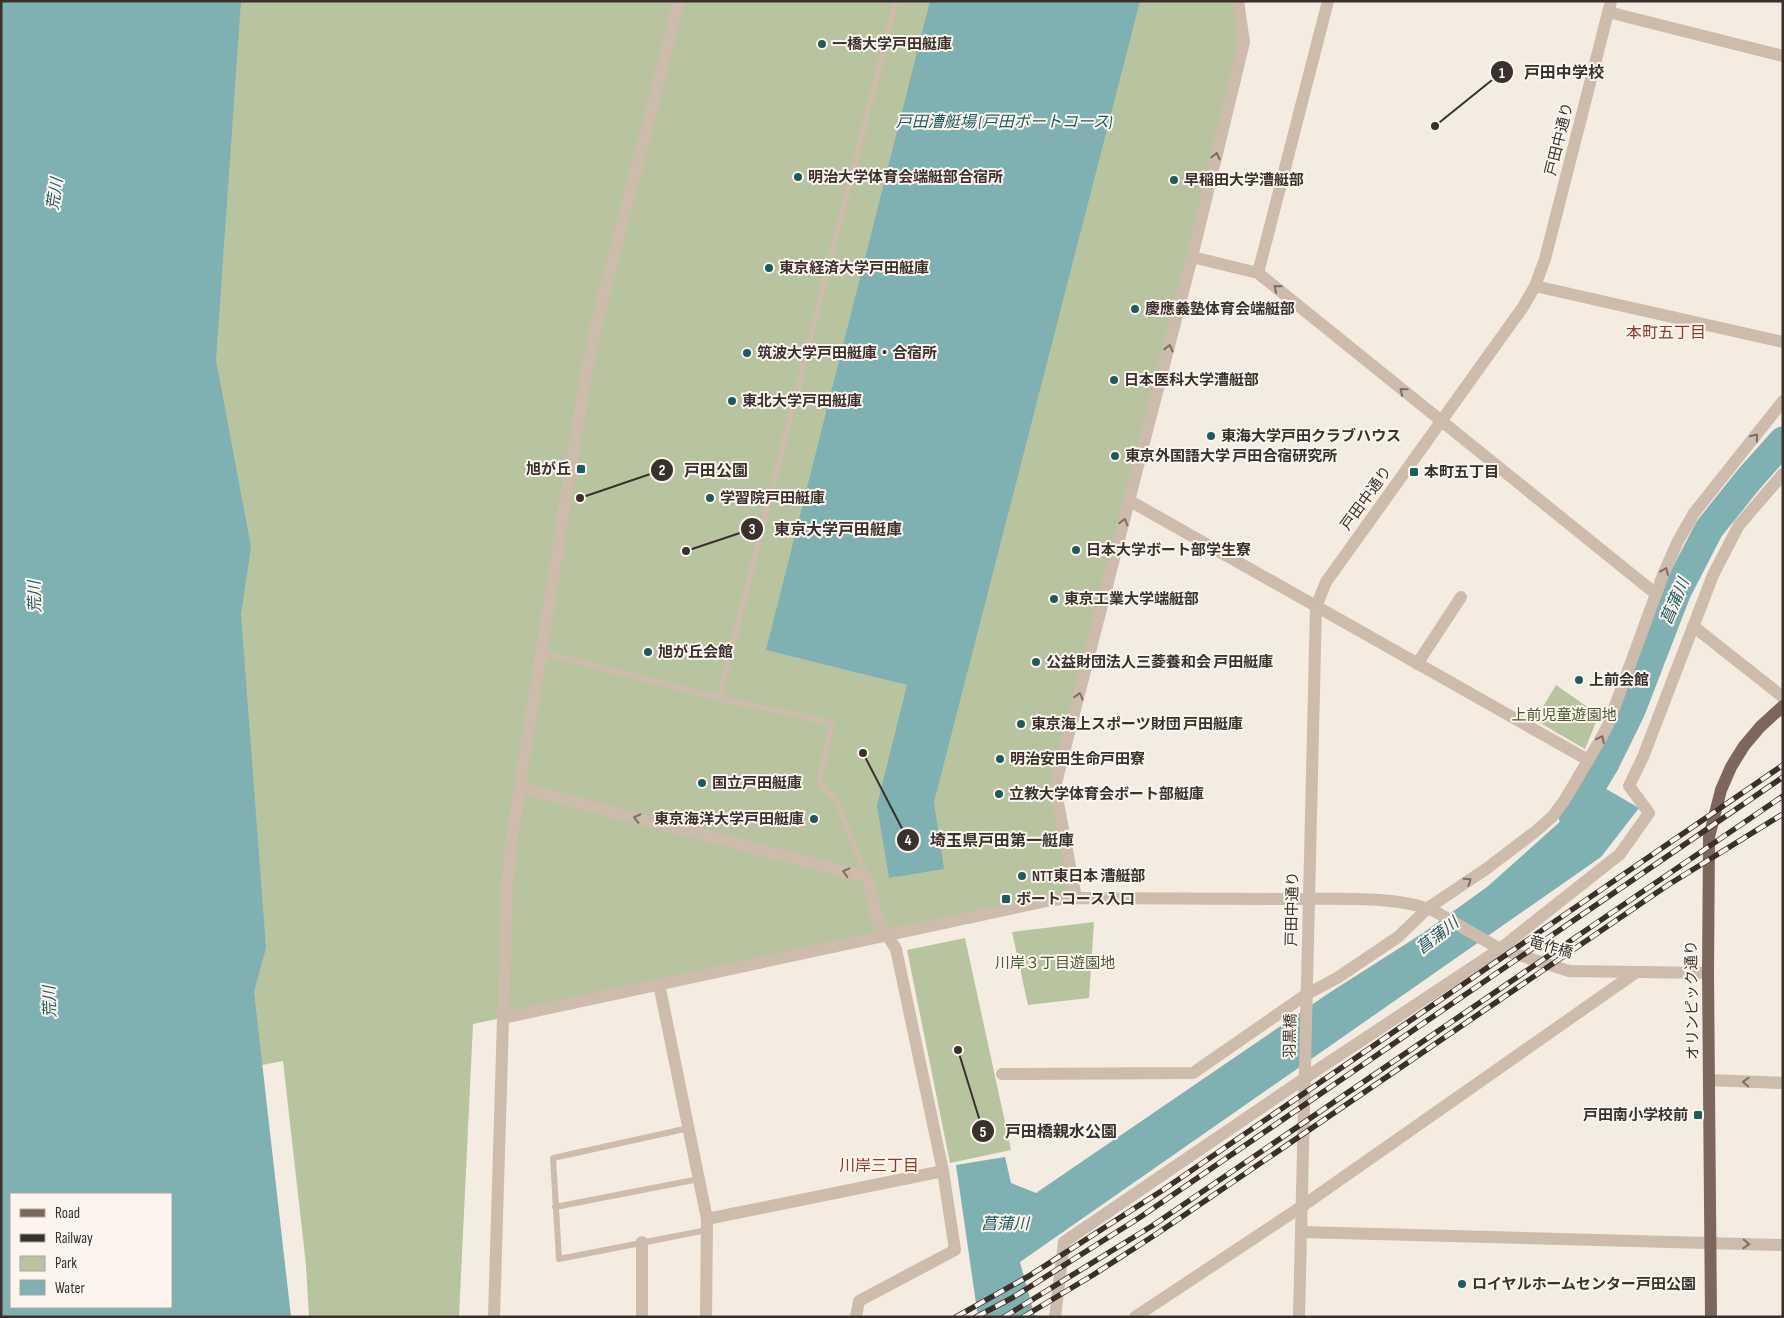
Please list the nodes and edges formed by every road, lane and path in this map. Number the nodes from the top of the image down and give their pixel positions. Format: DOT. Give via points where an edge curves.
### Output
graph roads {
  1 [pos="679,1"];
  2 [pos="896,1"];
  3 [pos="1238,1"];
  4 [pos="1328,1"];
  5 [pos="1610,7"];
  6 [pos="1783,56"];
  7 [pos="1192,257"];
  8 [pos="1258,273"];
  9 [pos="1535,286"];
  10 [pos="1783,342"];
  11 [pos="1783,401"];
  12 [pos="1441,421"];
  13 [pos="1783,474"];
  14 [pos="1130,501"];
  15 [pos="1656,594"];
  16 [pos="1462,597"];
  17 [pos="1316,607"];
  18 [pos="1693,626"];
  19 [pos="541,652"];
  20 [pos="1417,664"];
  21 [pos="1783,697"];
  22 [pos="719,698"];
  23 [pos="1783,706"];
  24 [pos="1588,760"];
  25 [pos="520,788"];
  26 [pos="867,877"];
  27 [pos="1076,898"];
  28 [pos="1308,899"];
  29 [pos="1432,910"];
  30 [pos="887,935"];
  31 [pos="1498,948"];
  32 [pos="1635,973"];
  33 [pos="1708,973"];
  34 [pos="659,984"];
  35 [pos="1307,994"];
  36 [pos="503,1018"];
  37 [pos="1002,1074"];
  38 [pos="1305,1077"];
  39 [pos="1709,1080"];
  40 [pos="1783,1083"];
  41 [pos="689,1128"];
  42 [pos="943,1171"];
  43 [pos="699,1178"];
  44 [pos="555,1207"];
  45 [pos="1301,1207"];
  46 [pos="707,1224"];
  47 [pos="1301,1232"];
  48 [pos="642,1242"];
  49 [pos="1710,1242"];
  50 [pos="1783,1245"];
  51 [pos="494,1317"];
  52 [pos="642,1317"];
  53 [pos="706,1317"];
  54 [pos="856,1317"];
  55 [pos="1055,1317"];
  56 [pos="1134,1317"];
  57 [pos="1299,1317"];
  58 [pos="1711,1317"];
  1 -- 19 [label="street" via="585,378"];
  2 -- 22 [label="lane"];
  7 -- 3 [label="street, one-way" via="1244,42"];
  4 -- 8 [label="street"];
  5 -- 6 [label="street"];
  5 -- 9 [label="street, 戸田中通り" via="1545,259"];
  7 -- 8 [label="street"];
  14 -- 7 [label="street, one-way"];
  12 -- 8 [label="street, one-way"];
  9 -- 10 [label="street"];
  9 -- 12 [label="street, 戸田中通り"];
  15 -- 11 [label="street, one-way" via="1678,541 1694,513"];
  12 -- 15 [label="street"];
  12 -- 17 [label="street, 戸田中通り" via="1326,582"];
  13 -- 18 [label="street" via="1739,525 1713,575"];
  14 -- 17 [label="street"];
  27 -- 14 [label="street, one-way" via="1055,787"];
  24 -- 15 [label="street, one-way" via="1608,725"];
  16 -- 20 [label="street"];
  17 -- 20 [label="street"];
  17 -- 28 [label="street, 戸田中通り"];
  18 -- 21 [label="street"];
  18 -- 31 [label="street" via="1644,757 1628,786 1649,813 1620,854"];
  19 -- 22 [label="lane"];
  19 -- 25 [label="street"];
  20 -- 24 [label="street"];
  22 -- 26 [label="lane" via="832,723 819,781 837,802"];
  23 -- 33 [label="main road, オリンピック通り" via="1744,746 1731,767 1714,812 1708,845"];
  29 -- 24 [label="street, one-way" via="1552,817"];
  26 -- 25 [label="street, one-way"];
  25 -- 36 [label="street" via="507,887"];
  26 -- 30 [label="street" via="878,921"];
  27 -- 28 [label="street, 竜作橋"];
  27 -- 30 [label="street, 竜作橋" via="1051,900"];
  28 -- 29 [label="street, 竜作橋" via="1404,902"];
  28 -- 35 [label="street, 戸田中通り"];
  29 -- 31 [label="street, 竜作橋"];
  29 -- 35 [label="street" via="1337,978"];
  30 -- 34 [label="street, 竜作橋"];
  30 -- 42 [label="street" via="896,949"];
  31 -- 32 [label="street, 竜作橋" via="1569,971"];
  31 -- 38 [label="street"];
  32 -- 33 [label="street, 竜作橋"];
  32 -- 45 [label="street"];
  33 -- 39 [label="main road, オリンピック通り"];
  34 -- 36 [label="street, 竜作橋"];
  34 -- 41 [label="street"];
  35 -- 37 [label="street" via="1193,1074"];
  35 -- 38 [label="street, 羽黒橋"];
  36 -- 51 [label="street"];
  38 -- 45 [label="street"];
  38 -- 55 [label="street" via="1064,1242"];
  40 -- 39 [label="street, one-way"];
  39 -- 49 [label="main road, オリンピック通り"];
  41 -- 43 [label="street"];
  41 -- 44 [label="lane" via="553,1158"];
  42 -- 46 [label="street"];
  42 -- 54 [label="street" via="955,1250 859,1301"];
  43 -- 44 [label="lane"];
  43 -- 46 [label="street"];
  44 -- 48 [label="lane" via="559,1259"];
  45 -- 47 [label="street"];
  45 -- 56 [label="street"];
  46 -- 48 [label="lane"];
  46 -- 53 [label="street"];
  47 -- 49 [label="street"];
  47 -- 57 [label="street"];
  48 -- 52 [label="street"];
  49 -- 50 [label="street, one-way"];
  49 -- 58 [label="main road, オリンピック通り"];
}
